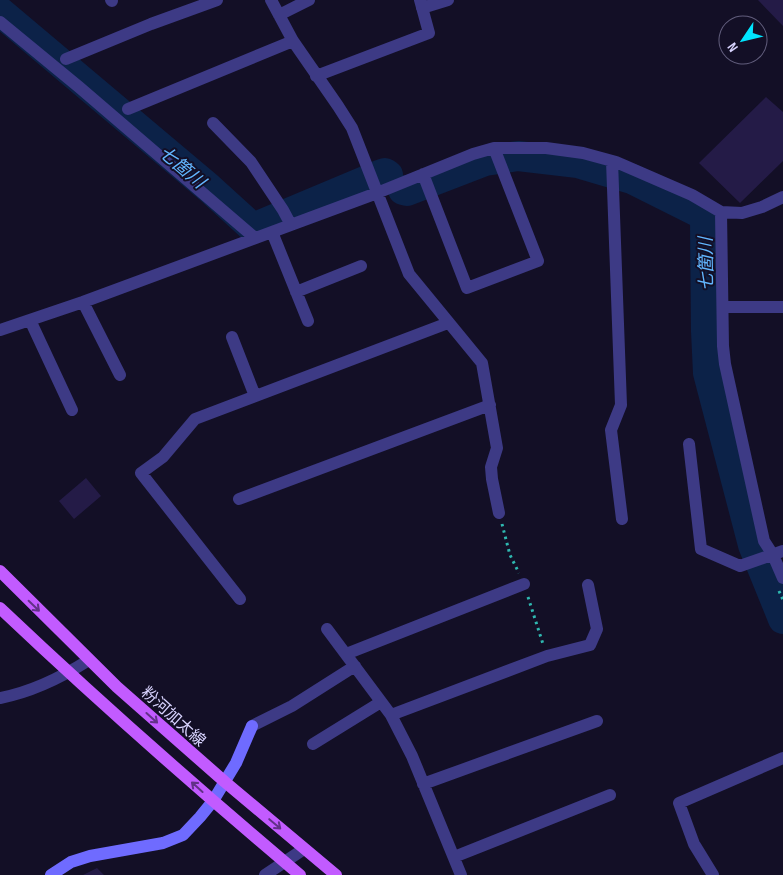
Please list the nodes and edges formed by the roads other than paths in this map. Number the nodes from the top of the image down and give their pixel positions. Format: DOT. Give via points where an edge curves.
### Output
graph roads {
  1 [pos="217,0"];
  2 [pos="271,0"];
  3 [pos="309,0"];
  4 [pos="448,0"];
  5 [pos="421,4"];
  6 [pos="279,15"];
  7 [pos="0,22"];
  8 [pos="293,41"];
  9 [pos="66,59"];
  10 [pos="316,76"];
  11 [pos="128,109"];
  12 [pos="213,123"];
  13 [pos="495,151"];
  14 [pos="612,170"];
  15 [pos="424,177"];
  16 [pos="373,183"];
  17 [pos="783,197"];
  18 [pos="721,212"];
  19 [pos="287,218"];
  20 [pos="272,232"];
  21 [pos="255,238"];
  22 [pos="361,266"];
  23 [pos="296,292"];
  24 [pos="84,302"];
  25 [pos="722,307"];
  26 [pos="783,307"];
  27 [pos="30,320"];
  28 [pos="308,321"];
  29 [pos="448,323"];
  30 [pos="0,330"];
  31 [pos="232,337"];
  32 [pos="120,375"];
  33 [pos="255,396"];
  34 [pos="490,405"];
  35 [pos="72,410"];
  36 [pos="689,444"];
  37 [pos="239,499"];
  38 [pos="499,513"];
  39 [pos="622,519"];
  40 [pos="768,556"];
  41 [pos="0,571"];
  42 [pos="783,578"];
  43 [pos="524,584"];
  44 [pos="588,585"];
  45 [pos="240,599"];
  46 [pos="0,608"];
  47 [pos="327,629"];
  48 [pos="346,654"];
  49 [pos="89,660"];
  50 [pos="354,666"];
  51 [pos="69,673"];
  52 [pos="0,698"];
  53 [pos="381,702"];
  54 [pos="391,715"];
  55 [pos="597,721"];
  56 [pos="313,744"];
  57 [pos="783,758"];
  58 [pos="225,782"];
  59 [pos="423,784"];
  60 [pos="610,795"];
  61 [pos="213,801"];
  62 [pos="304,849"];
  63 [pos="454,857"];
  64 [pos="285,862"];
  65 [pos="51,875"];
  66 [pos="265,875"];
  67 [pos="300,875"];
  68 [pos="336,875"];
  69 [pos="461,875"];
  70 [pos="713,875"];
  1 -- 9 [label="street"];
  2 -- 6 [label="street"];
  3 -- 6 [label="street"];
  4 -- 5 [label="street"];
  5 -- 10 [label="street" via="429,33"];
  6 -- 8 [label="street"];
  7 -- 21 [label="street"];
  8 -- 10 [label="street"];
  8 -- 11 [label="street"];
  10 -- 16 [label="street" via="352,128"];
  12 -- 19 [label="street" via="251,162"];
  13 -- 14 [label="street" via="546,148 584,153"];
  13 -- 15 [label="street" via="473,154"];
  13 -- 15 [label="street" via="538,261 467,288"];
  14 -- 18 [label="street" via="692,195"];
  14 -- 39 [label="street" via="621,405 610,430"];
  15 -- 16 [label="street"];
  16 -- 19 [label="street"];
  16 -- 29 [label="street" via="410,274"];
  17 -- 18 [label="street" via="742,213"];
  18 -- 25 [label="street"];
  19 -- 20 [label="street"];
  20 -- 21 [label="street"];
  20 -- 23 [label="street"];
  21 -- 24 [label="street"];
  22 -- 23 [label="street"];
  23 -- 28 [label="street"];
  24 -- 27 [label="street"];
  24 -- 32 [label="street"];
  25 -- 26 [label="street"];
  25 -- 40 [label="street" via="725,364"];
  27 -- 30 [label="street"];
  27 -- 35 [label="street"];
  29 -- 33 [label="street"];
  29 -- 34 [label="street" via="482,363"];
  31 -- 33 [label="street"];
  33 -- 45 [label="street" via="196,419 163,456 141,473"];
  34 -- 37 [label="street"];
  34 -- 38 [label="street" via="498,448 491,467"];
  36 -- 40 [label="street" via="701,549 740,566"];
  40 -- 42 [label="street"];
  41 -- 49 [label="main road, 粉河加太線, one-way"];
  43 -- 48 [label="street"];
  44 -- 54 [label="street" via="597,629 590,645 547,656"];
  46 -- 51 [label="main road"];
  47 -- 48 [label="street"];
  48 -- 50 [label="street"];
  49 -- 51 [label="street"];
  49 -- 58 [label="main road, 粉河加太線, one-way"];
  50 -- 53 [label="street"];
  50 -- 58 [label="street" via="292,706 252,726"];
  51 -- 52 [label="street" via="19,694"];
  61 -- 51 [label="main road, one-way"];
  53 -- 54 [label="street"];
  53 -- 56 [label="street"];
  54 -- 59 [label="street"];
  55 -- 59 [label="street"];
  57 -- 70 [label="street" via="679,803 694,844"];
  58 -- 61 [label="street"];
  58 -- 62 [label="main road, 粉河加太線, one-way"];
  59 -- 63 [label="street"];
  60 -- 63 [label="street"];
  61 -- 64 [label="main road"];
  61 -- 65 [label="street" via="183,835 163,843 90,856 71,862"];
  62 -- 64 [label="street"];
  62 -- 68 [label="main road, 粉河加太線"];
  63 -- 69 [label="street"];
  64 -- 66 [label="street"];
  64 -- 67 [label="main road"];
}
